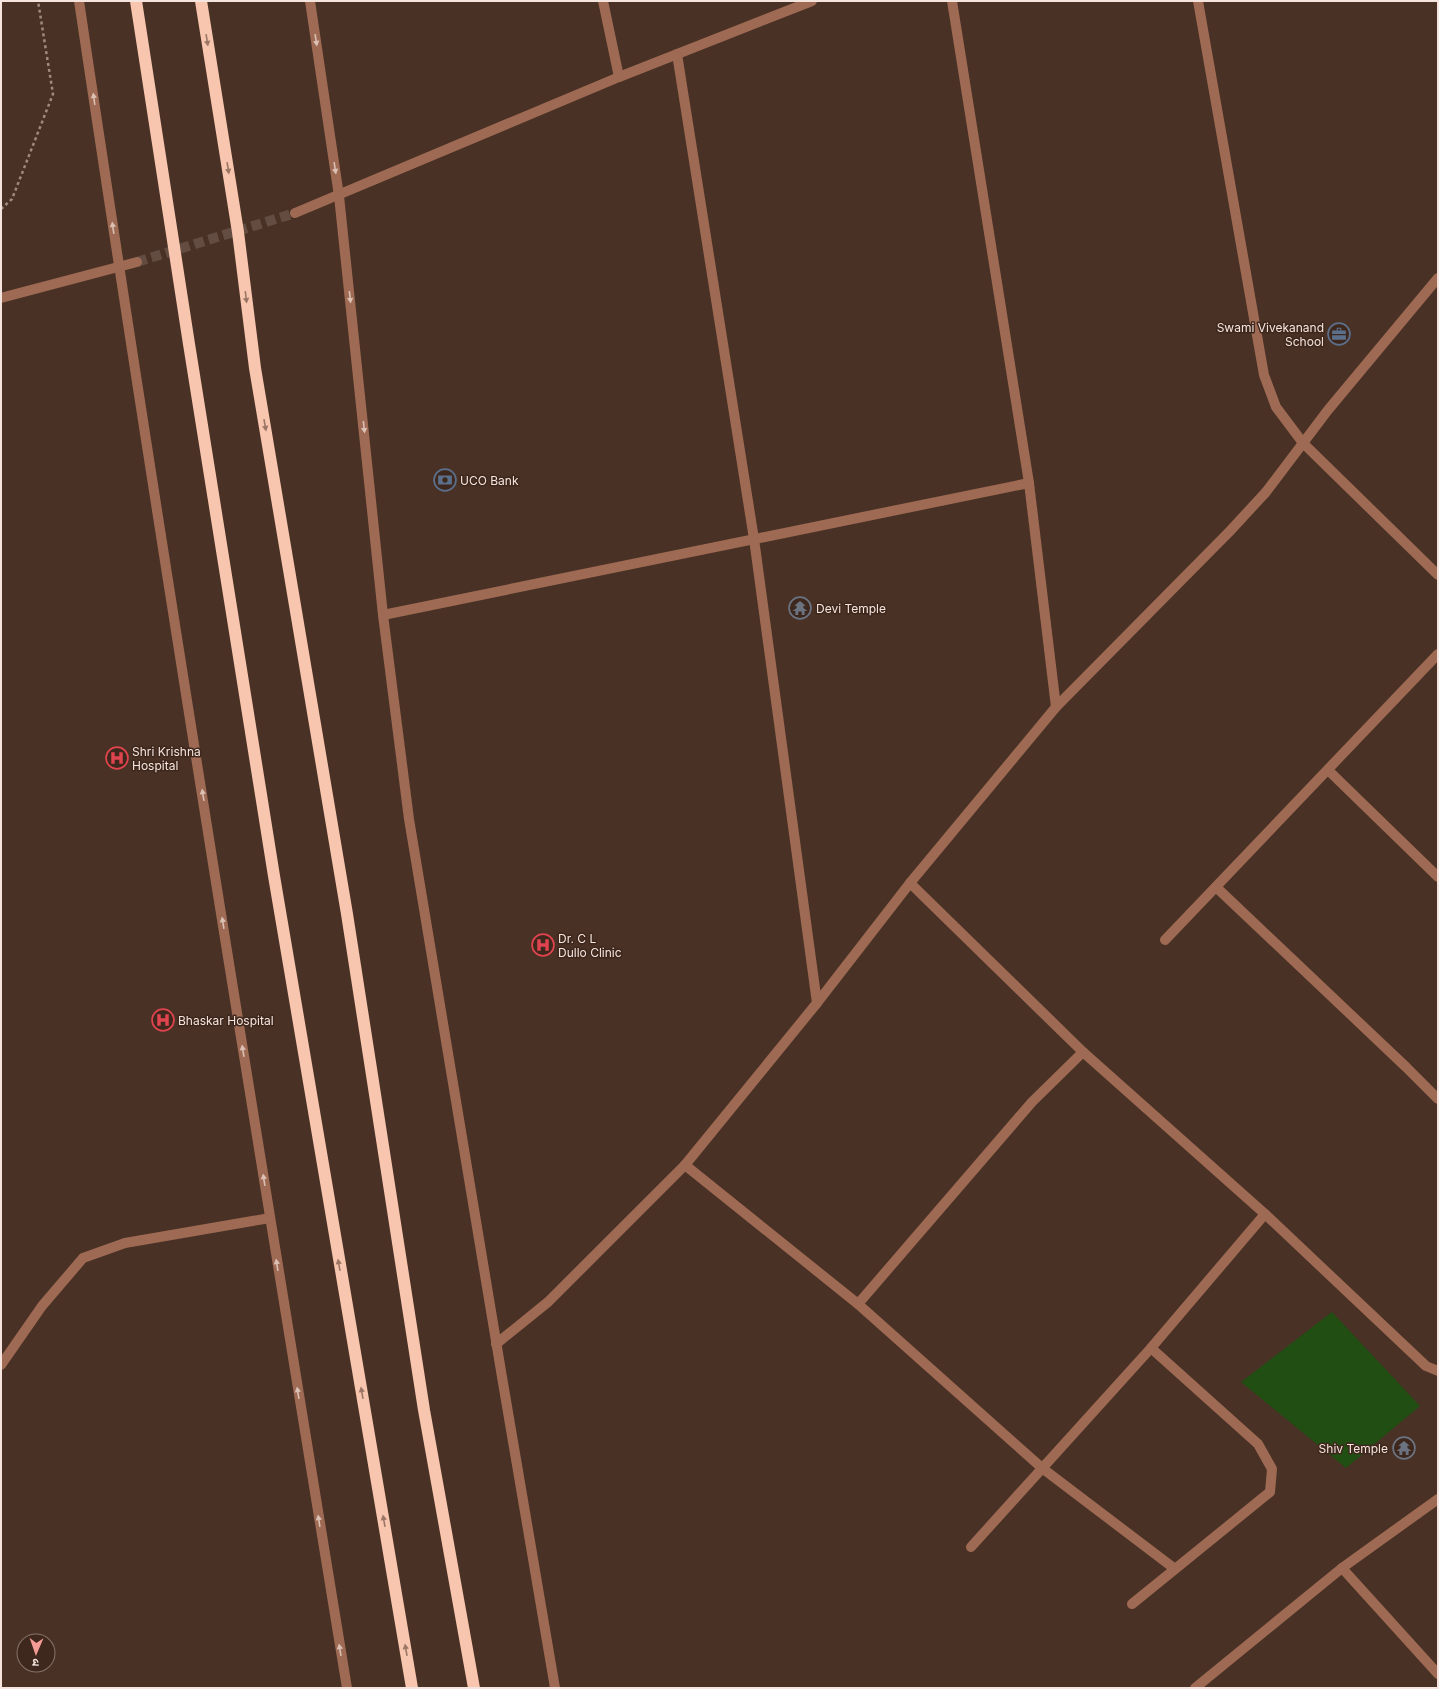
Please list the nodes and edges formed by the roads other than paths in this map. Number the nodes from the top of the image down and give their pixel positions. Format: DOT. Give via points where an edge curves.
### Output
graph roads {
  1 [pos="79,1"];
  2 [pos="136,1"];
  3 [pos="201,1"];
  4 [pos="310,1"];
  5 [pos="603,1"];
  6 [pos="812,1"];
  7 [pos="952,1"];
  8 [pos="1198,1"];
  9 [pos="677,54"];
  10 [pos="619,77"];
  11 [pos="339,196"];
  12 [pos="294,213"];
  13 [pos="137,262"];
  14 [pos="119,266"];
  15 [pos="1437,281"];
  16 [pos="1,298"];
  17 [pos="1303,443"];
  18 [pos="1029,483"];
  19 [pos="754,539"];
  20 [pos="1438,575"];
  21 [pos="383,615"];
  22 [pos="1438,654"];
  23 [pos="1056,707"];
  24 [pos="1328,770"];
  25 [pos="1438,877"];
  26 [pos="910,883"];
  27 [pos="1216,887"];
  28 [pos="1165,940"];
  29 [pos="817,1003"];
  30 [pos="1083,1052"];
  31 [pos="1438,1099"];
  32 [pos="685,1165"];
  33 [pos="1265,1214"];
  34 [pos="270,1218"];
  35 [pos="858,1304"];
  36 [pos="496,1344"];
  37 [pos="1151,1348"];
  38 [pos="1,1365"];
  39 [pos="1438,1371"];
  40 [pos="1042,1468"];
  41 [pos="1438,1499"];
  42 [pos="970,1547"];
  43 [pos="1342,1568"];
  44 [pos="1175,1570"];
  45 [pos="1132,1604"];
  46 [pos="1438,1674"];
  47 [pos="346,1688"];
  48 [pos="412,1688"];
  49 [pos="474,1688"];
  50 [pos="555,1688"];
  51 [pos="1195,1688"];
  14 -- 1 [label="street, one-way"];
  48 -- 2 [label="highway, one-way" via="273,868"];
  3 -- 49 [label="highway, one-way" via="238,232 255,368 348,922 424,1410"];
  4 -- 11 [label="street, one-way"];
  5 -- 10 [label="street"];
  6 -- 9 [label="street"];
  7 -- 18 [label="street"];
  8 -- 17 [label="street" via="1264,375 1276,407"];
  9 -- 10 [label="street"];
  9 -- 19 [label="street"];
  10 -- 11 [label="street"];
  11 -- 12 [label="street"];
  11 -- 21 [label="street, one-way"];
  13 -- 14 [label="street"];
  14 -- 16 [label="street"];
  34 -- 14 [label="street, one-way"];
  15 -- 17 [label="street"];
  17 -- 20 [label="street"];
  17 -- 23 [label="street" via="1266,492 1230,531"];
  18 -- 19 [label="street"];
  18 -- 23 [label="street"];
  19 -- 21 [label="street"];
  19 -- 29 [label="street"];
  21 -- 36 [label="street" via="409,820"];
  22 -- 24 [label="street"];
  23 -- 26 [label="street"];
  24 -- 25 [label="street"];
  24 -- 27 [label="street"];
  26 -- 29 [label="street"];
  26 -- 30 [label="street"];
  27 -- 28 [label="street"];
  27 -- 31 [label="street"];
  29 -- 32 [label="street"];
  30 -- 33 [label="street"];
  30 -- 35 [label="street" via="1032,1102"];
  32 -- 35 [label="street"];
  32 -- 36 [label="street" via="548,1302"];
  33 -- 37 [label="street"];
  33 -- 39 [label="street" via="1426,1366"];
  34 -- 38 [label="street" via="125,1243 83,1258 42,1306"];
  47 -- 34 [label="street, one-way"];
  35 -- 40 [label="street"];
  36 -- 50 [label="street"];
  37 -- 40 [label="street"];
  37 -- 44 [label="street" via="1258,1444 1272,1469 1270,1492"];
  40 -- 42 [label="street"];
  40 -- 44 [label="street"];
  41 -- 43 [label="street"];
  43 -- 46 [label="street"];
  43 -- 51 [label="street"];
  44 -- 45 [label="street"];
}
